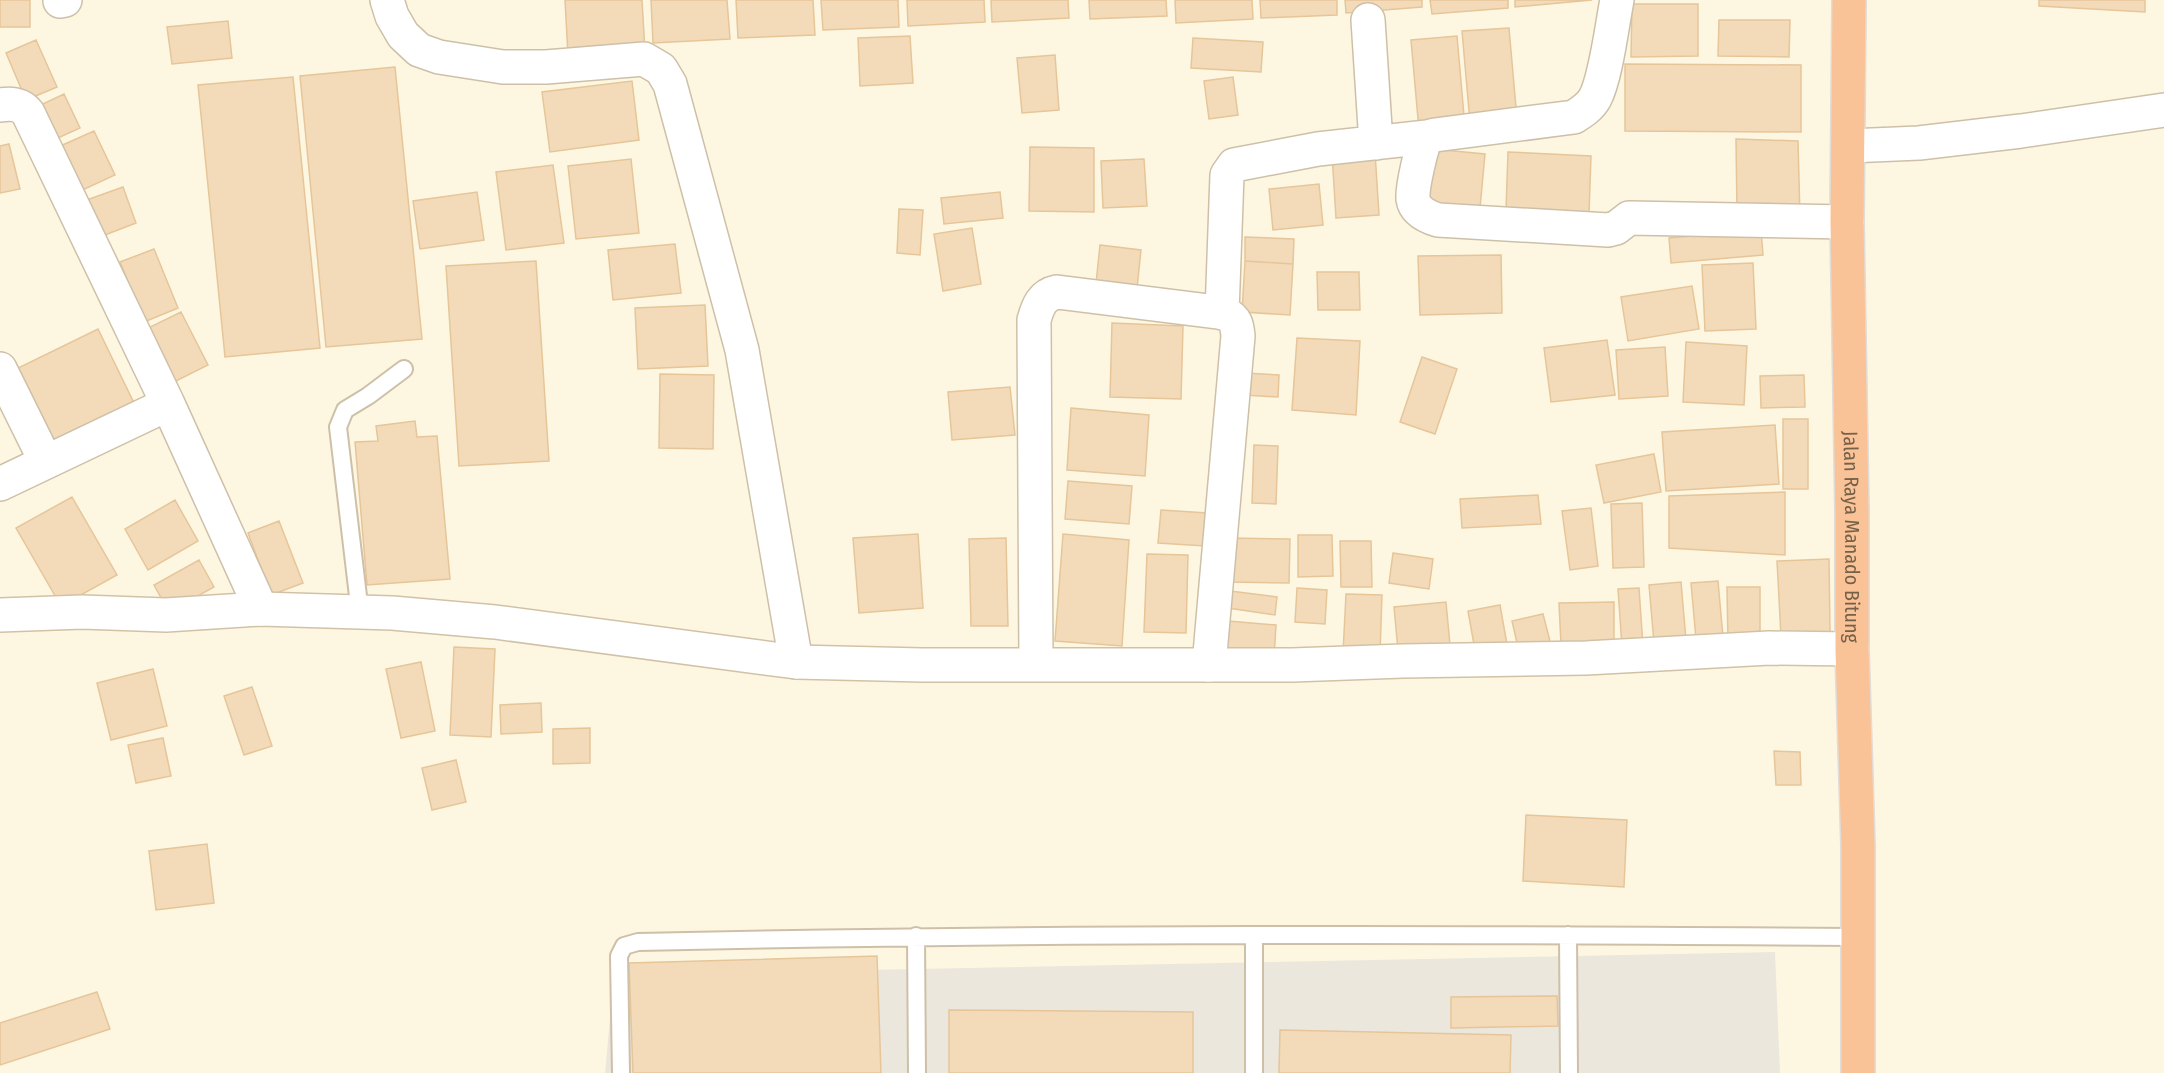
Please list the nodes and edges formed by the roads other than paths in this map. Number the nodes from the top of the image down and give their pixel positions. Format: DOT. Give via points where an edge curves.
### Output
graph roads {
  1 [pos="387,0"];
  2 [pos="1617,0"];
  3 [pos="1849,0"];
  4 [pos="1368,20"];
  5 [pos="0,105"];
  6 [pos="2164,110"];
  7 [pos="1427,137"];
  8 [pos="1376,143"];
  9 [pos="1849,146"];
  10 [pos="1847,222"];
  11 [pos="1222,312"];
  12 [pos="0,369"];
  13 [pos="404,369"];
  14 [pos="168,404"];
  15 [pos="46,462"];
  16 [pos="0,484"];
  17 [pos="261,609"];
  18 [pos="360,613"];
  19 [pos="0,615"];
  20 [pos="1852,649"];
  21 [pos="796,662"];
  22 [pos="1036,664"];
  23 [pos="1209,664"];
  24 [pos="1568,934"];
  25 [pos="1254,935"];
  26 [pos="916,936"];
  27 [pos="1857,937"];
  28 [pos="621,1073"];
  29 [pos="917,1073"];
  30 [pos="1254,1073"];
  31 [pos="1569,1073"];
  32 [pos="1858,1073"];
  1 -- 21 [label="street" via="403,35 418,50 439,57 503,68 644,59 661,69 670,84 742,350"];
  2 -- 7 [label="street" via="1604,68 1595,97 1586,109 1574,117"];
  3 -- 9 [label="highway, Jalan Raya Manado Bitung"];
  4 -- 8 [label="street"];
  5 -- 14 [label="street" via="15,104 28,113"];
  6 -- 9 [label="street" via="1930,142"];
  7 -- 8 [label="street"];
  7 -- 10 [label="street" via="1421,150 1413,200 1427,217 1438,220 1608,230 1629,218"];
  8 -- 11 [label="street" via="1234,165 1227,175"];
  9 -- 10 [label="highway, Jalan Raya Manado Bitung"];
  10 -- 20 [label="highway, Jalan Raya Manado Bitung"];
  11 -- 22 [label="street" via="1057,292 1043,298 1038,306 1033,344"];
  11 -- 23 [label="street" via="1234,320 1238,336"];
  12 -- 15 [label="street"];
  13 -- 18 [label="lane" via="345,410 338,428"];
  14 -- 15 [label="street"];
  14 -- 17 [label="street"];
  15 -- 16 [label="street"];
  17 -- 18 [label="street"];
  17 -- 19 [label="street" via="166,615"];
  18 -- 21 [label="street" via="495,622"];
  20 -- 23 [label="street" via="1769,648 1468,661"];
  20 -- 27 [label="highway, Jalan Raya Manado Bitung"];
  21 -- 22 [label="street"];
  22 -- 23 [label="street"];
  24 -- 25 [label="lane"];
  24 -- 27 [label="lane"];
  24 -- 31 [label="lane"];
  25 -- 26 [label="lane"];
  25 -- 30 [label="lane"];
  26 -- 28 [label="lane" via="627,944 619,956"];
  26 -- 29 [label="lane"];
  27 -- 32 [label="highway, Jalan Raya Manado Bitung"];
}
